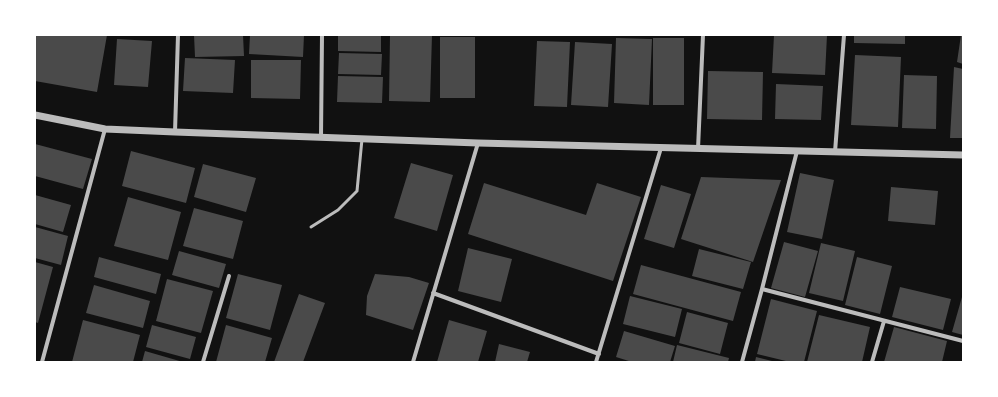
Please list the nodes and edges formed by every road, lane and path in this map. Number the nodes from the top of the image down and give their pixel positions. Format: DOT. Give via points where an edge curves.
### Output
graph roads {
  1 [pos="178,35"];
  2 [pos="322,35"];
  3 [pos="703,35"];
  4 [pos="844,35"];
  5 [pos="35,115"];
  6 [pos="105,129"];
  7 [pos="175,132"];
  8 [pos="321,137"];
  9 [pos="362,139"];
  10 [pos="478,143"];
  11 [pos="661,148"];
  12 [pos="698,149"];
  13 [pos="797,151"];
  14 [pos="835,152"];
  15 [pos="963,155"];
  16 [pos="311,227"];
  17 [pos="229,276"];
  18 [pos="762,289"];
  19 [pos="433,293"];
  20 [pos="884,321"];
  21 [pos="963,341"];
  22 [pos="599,354"];
  23 [pos="42,362"];
  24 [pos="203,362"];
  25 [pos="413,362"];
  26 [pos="596,362"];
  27 [pos="742,362"];
  28 [pos="872,362"];
  1 -- 7 [label="street"];
  2 -- 8 [label="street"];
  3 -- 12 [label="street"];
  4 -- 14 [label="street"];
  5 -- 6 [label="street"];
  6 -- 7 [label="street"];
  6 -- 23 [label="street"];
  7 -- 8 [label="street"];
  8 -- 9 [label="street"];
  9 -- 10 [label="street"];
  9 -- 16 [label="lane" via="357,191 338,210"];
  10 -- 11 [label="street"];
  10 -- 19 [label="street"];
  11 -- 12 [label="street"];
  11 -- 22 [label="street"];
  12 -- 13 [label="street"];
  13 -- 14 [label="street"];
  13 -- 18 [label="street"];
  14 -- 15 [label="street"];
  17 -- 24 [label="street"];
  18 -- 20 [label="street"];
  18 -- 27 [label="street"];
  19 -- 22 [label="street"];
  19 -- 25 [label="street"];
  20 -- 21 [label="street"];
  20 -- 28 [label="street"];
  22 -- 26 [label="street"];
}
